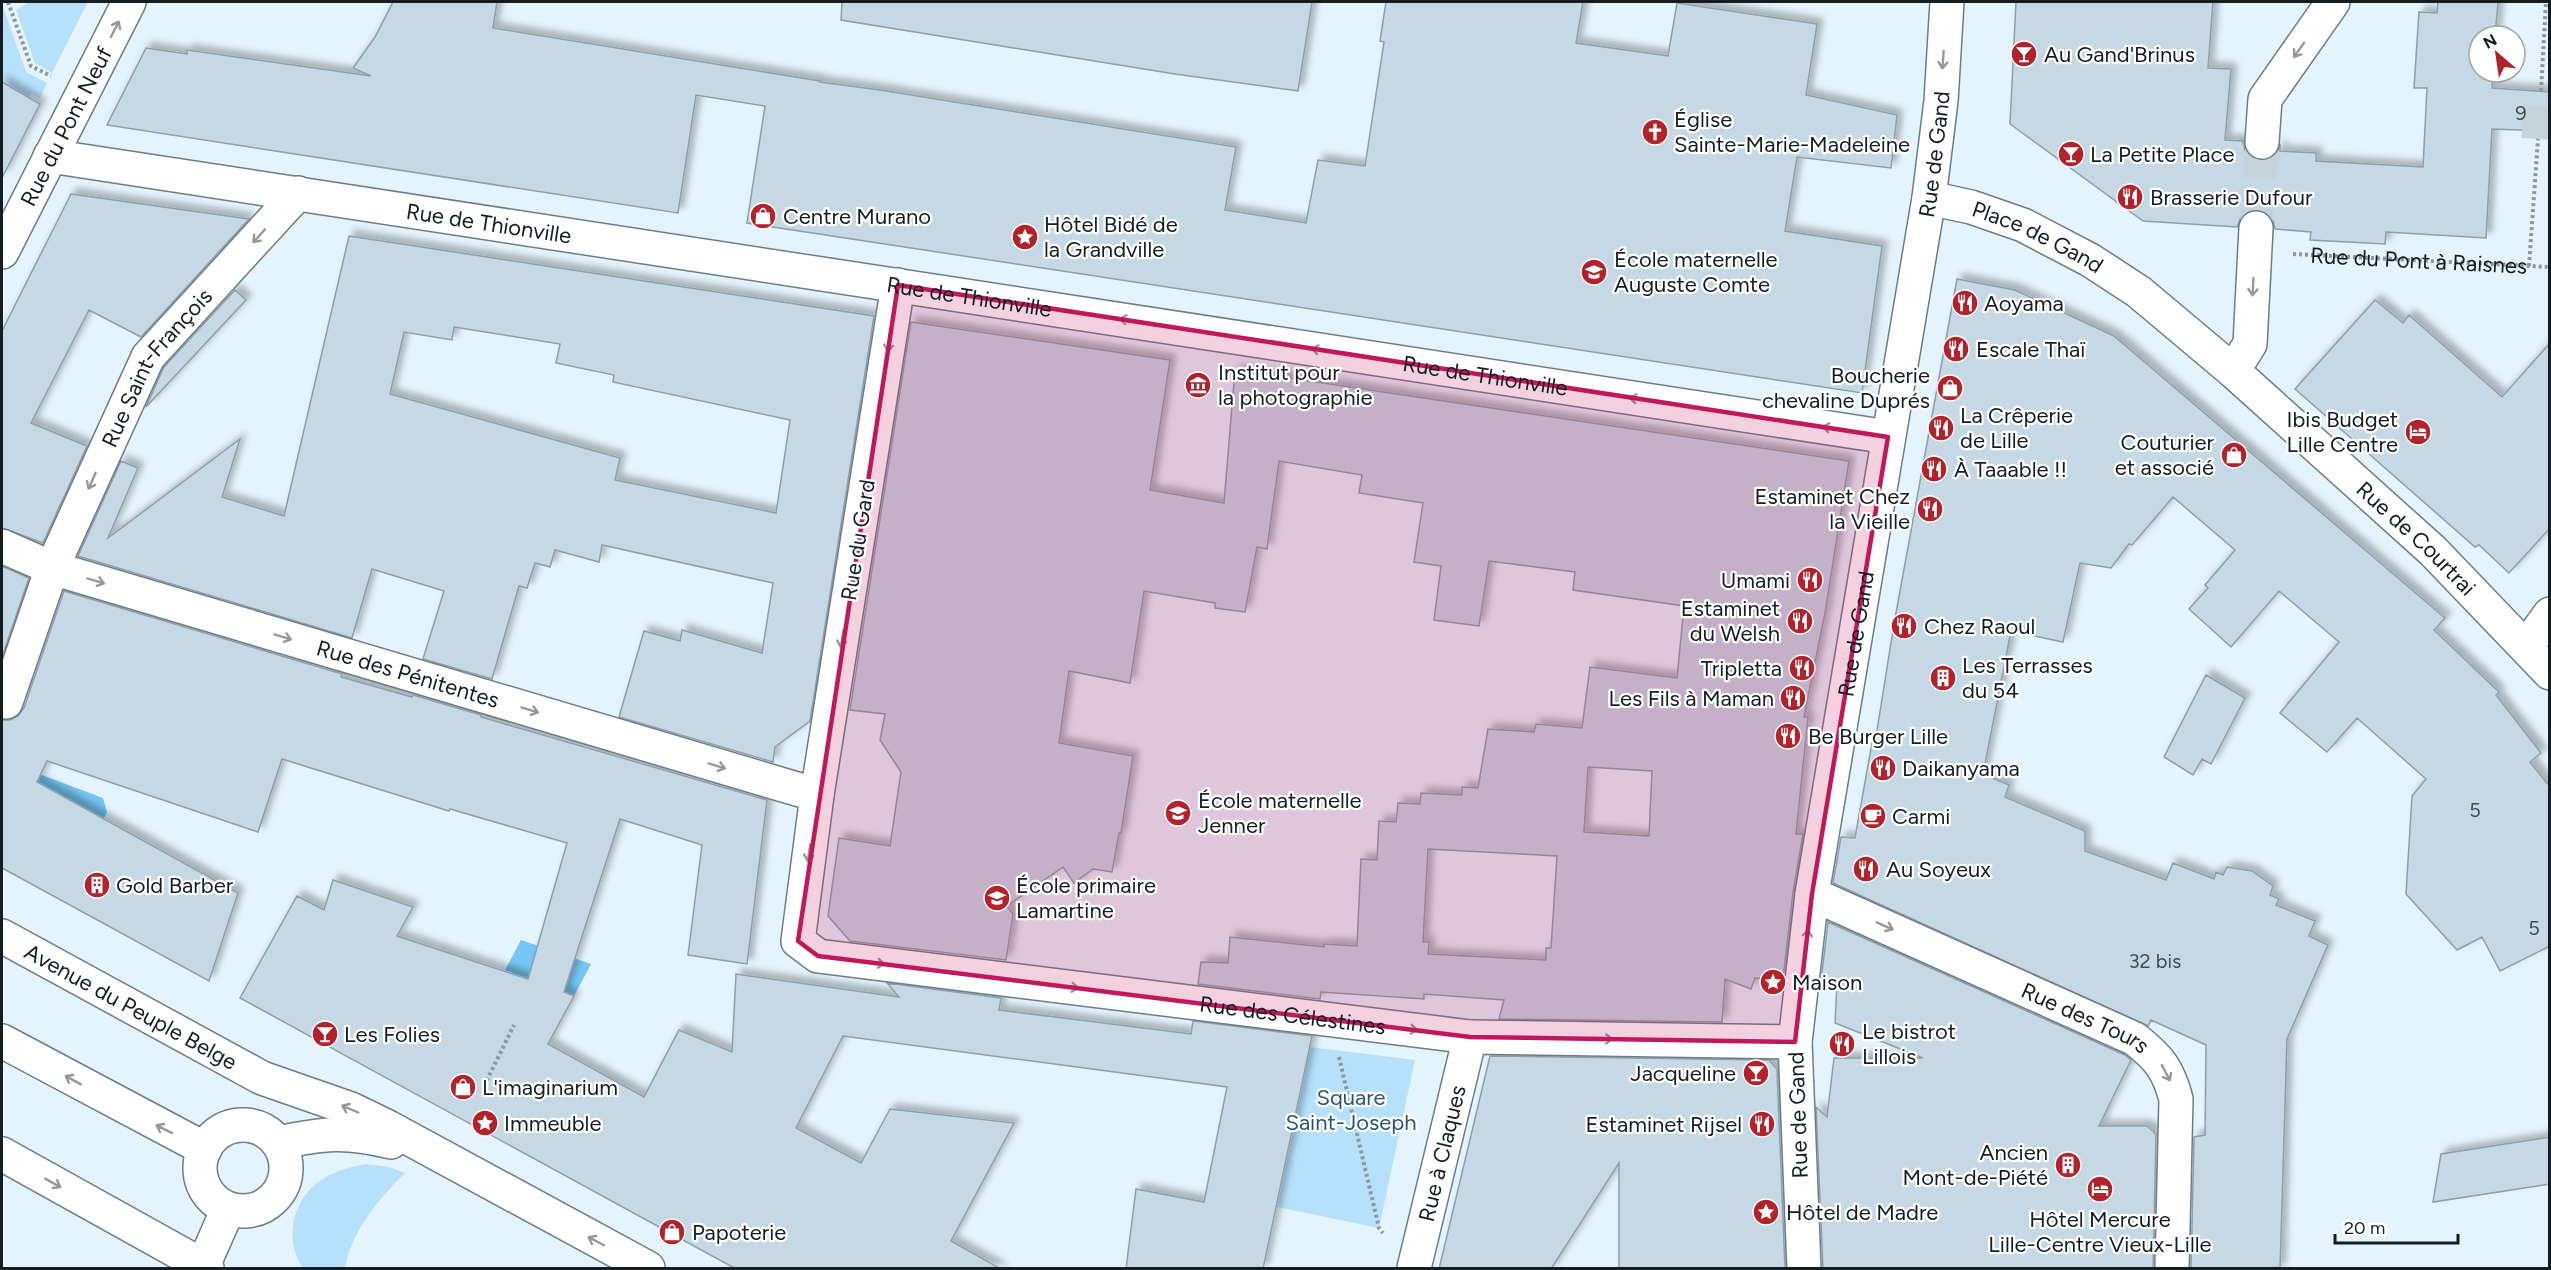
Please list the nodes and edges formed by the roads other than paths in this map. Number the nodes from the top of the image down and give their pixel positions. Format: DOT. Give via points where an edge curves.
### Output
graph roads {
  1 [pos="129,2"];
  2 [pos="1947,2"];
  3 [pos="2333,2"];
  4 [pos="2262,142"];
  5 [pos="50,156"];
  6 [pos="298,193"];
  7 [pos="1929,198"];
  8 [pos="2255,240"];
  9 [pos="2,252"];
  10 [pos="898,285"];
  11 [pos="2139,292"];
  12 [pos="2233,371"];
  13 [pos="1888,436"];
  14 [pos="2,546"];
  15 [pos="52,568"];
  16 [pos="2550,614"];
  17 [pos="2526,647"];
  18 [pos="2550,673"];
  19 [pos="6,702"];
  20 [pos="817,795"];
  21 [pos="1812,894"];
  22 [pos="2,936"];
  23 [pos="798,940"];
  24 [pos="1470,1036"];
  25 [pos="2,1041"];
  26 [pos="1795,1042"];
  27 [pos="262,1078"];
  28 [pos="275,1141"];
  29 [pos="205,1149"];
  30 [pos="2,1154"];
  31 [pos="448,1160"];
  32 [pos="228,1209"];
  33 [pos="205,1267"];
  34 [pos="648,1269"];
  35 [pos="1414,1269"];
  36 [pos="1804,1269"];
  37 [pos="2172,1269"];
  5 -- 1 [label="street, Rue du Pont Neuf, one-way"];
  2 -- 7 [label="street, Rue de Gand, one-way" via="1941,101"];
  3 -- 4 [label="street, one-way" via="2265,99"];
  5 -- 6 [label="street, Rue de Thionville"];
  5 -- 9 [label="street, Rue du Pont Neuf"];
  6 -- 10 [label="street, Rue de Thionville"];
  6 -- 15 [label="street, Rue Saint-François, one-way" via="148,357"];
  7 -- 11 [label="street, Place de Gand" via="1971,207 2022,225 2090,260"];
  7 -- 13 [label="street, Rue de Gand"];
  8 -- 12 [label="street, one-way" via="2250,344"];
  13 -- 10 [label="street, Rue de Thionville, one-way"];
  10 -- 20 [label="street, Rue du Gard, one-way"];
  11 -- 12 [label="street, Rue de Courtrai"];
  12 -- 17 [label="street, Rue de Courtrai" via="2433,550"];
  13 -- 21 [label="street, Rue de Gand"];
  14 -- 15 [label="street, Rue des Pénitentes"];
  15 -- 19 [label="street, Rue Saint-François"];
  15 -- 20 [label="street, Rue des Pénitentes, one-way"];
  16 -- 17 [label="street"];
  17 -- 18 [label="street, Rue de Courtrai"];
  20 -- 23 [label="street, Rue du Gard, one-way"];
  26 -- 21 [label="street, Rue de Gand, one-way"];
  21 -- 37 [label="street, Rue des Tours, one-way" via="2135,1039 2156,1055 2169,1076 2176,1099"];
  22 -- 27 [label="street, Avenue du Peuple Belge"];
  23 -- 24 [label="street, Rue des Célestines, one-way" via="818,956"];
  24 -- 26 [label="street, Rue des Célestines, one-way"];
  24 -- 35 [label="street, Rue à Claques"];
  29 -- 25 [label="street, one-way"];
  26 -- 36 [label="street, Rue de Gand"];
  27 -- 28 [label="street, Avenue du Peuple Belge" via="271,1103"];
  31 -- 27 [label="street, Avenue du Peuple Belge, one-way" via="351,1109"];
  28 -- 29 [label="street" via="255,1128 236,1126 218,1134"];
  28 -- 31 [label="street, Avenue du Peuple Belge" via="351,1134"];
  28 -- 32 [label="street, Avenue du Peuple Belge" via="284,1156 286,1170 279,1191 263,1206 250,1211"];
  29 -- 32 [label="street" via="201,1163 203,1184"];
  30 -- 33 [label="street, one-way"];
  34 -- 31 [label="street, Avenue du Peuple Belge, one-way"];
  32 -- 33 [label="street"];
}
